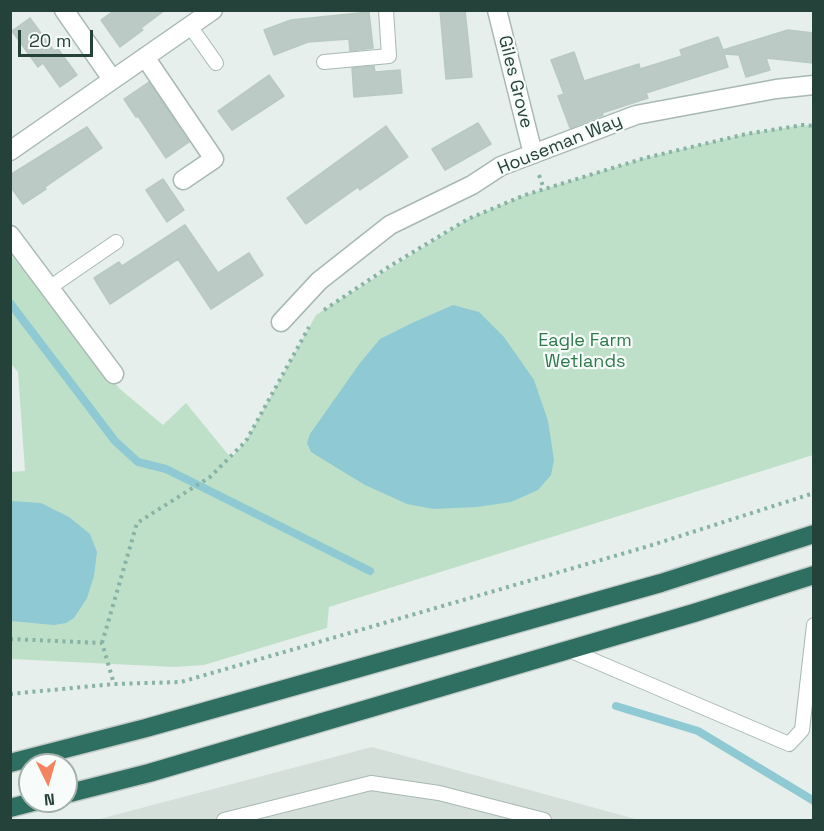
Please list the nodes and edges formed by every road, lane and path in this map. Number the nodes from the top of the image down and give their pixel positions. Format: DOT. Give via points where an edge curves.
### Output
graph roads {
  1 [pos="64,10"];
  2 [pos="213,10"];
  3 [pos="386,10"];
  4 [pos="497,10"];
  5 [pos="190,26"];
  6 [pos="145,57"];
  7 [pos="324,62"];
  8 [pos="216,63"];
  9 [pos="112,79"];
  10 [pos="813,85"];
  11 [pos="813,126"];
  12 [pos="10,151"];
  13 [pos="532,154"];
  14 [pos="183,180"];
  15 [pos="10,235"];
  16 [pos="116,242"];
  17 [pos="49,288"];
  18 [pos="316,315"];
  19 [pos="281,322"];
  20 [pos="310,324"];
  21 [pos="114,374"];
  22 [pos="813,493"];
  23 [pos="813,534"];
  24 [pos="813,575"];
  25 [pos="813,625"];
  26 [pos="10,639"];
  27 [pos="102,643"];
  28 [pos="569,650"];
  29 [pos="114,684"];
  30 [pos="10,694"];
  31 [pos="10,763"];
  32 [pos="78,791"];
  33 [pos="224,820"];
  34 [pos="544,820"];
  1 -- 9 [label="street"];
  2 -- 5 [label="street"];
  3 -- 7 [label="lane" via="389,56"];
  4 -- 13 [label="street, Giles Grove"];
  5 -- 6 [label="street"];
  5 -- 8 [label="lane"];
  6 -- 9 [label="street"];
  6 -- 14 [label="street" via="214,159"];
  9 -- 12 [label="street"];
  10 -- 13 [label="street, Houseman Way" via="636,115"];
  11 -- 18 [label="path" via="724,139 645,158 525,195 468,219"];
  13 -- 19 [label="street, Houseman Way" via="501,166 472,185 390,225 319,281"];
  15 -- 17 [label="street"];
  16 -- 17 [label="lane"];
  17 -- 21 [label="street"];
  20 -- 27 [label="path" via="246,441 210,477 136,523"];
  22 -- 29 [label="path" via="649,546 181,681"];
  23 -- 31 [label="highway" via="650,586"];
  24 -- 28 [label="highway"];
  25 -- 28 [label="lane" via="802,730 789,744"];
  26 -- 27 [label="path"];
  27 -- 29 [label="path"];
  28 -- 32 [label="highway"];
  29 -- 30 [label="path"];
  33 -- 34 [label="lane" via="371,783 439,793"];
}
